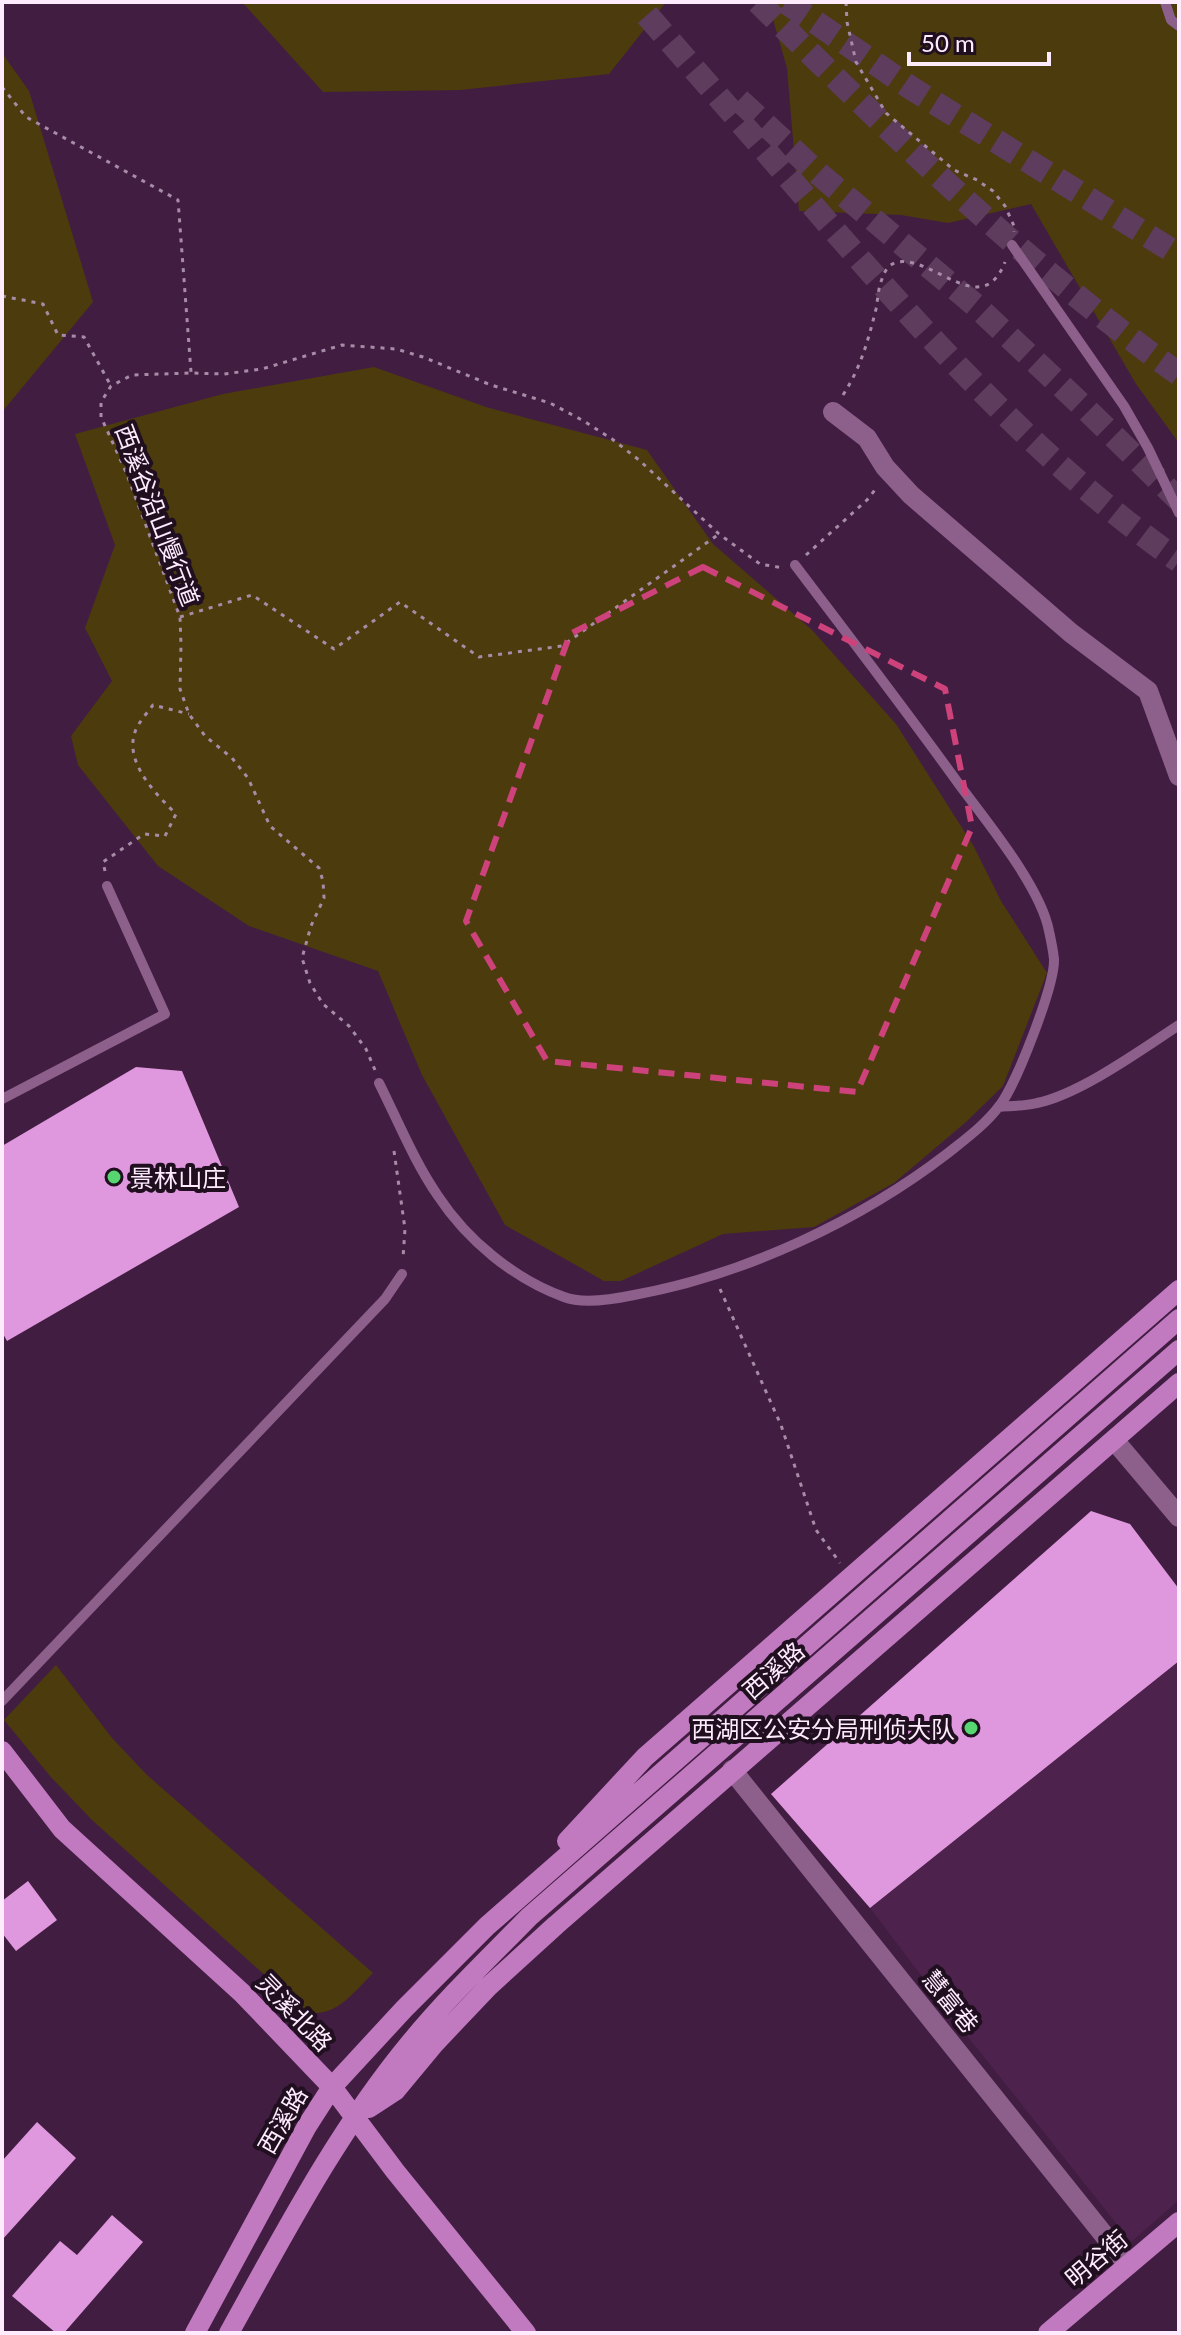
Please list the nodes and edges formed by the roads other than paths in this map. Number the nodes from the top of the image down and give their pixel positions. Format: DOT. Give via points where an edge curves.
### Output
graph roads {
  1 [pos="1165,2"];
  2 [pos="1179,26"];
  3 [pos="1012,245"];
  4 [pos="833,412"];
  5 [pos="1179,513"];
  6 [pos="795,565"];
  7 [pos="1179,776"];
  8 [pos="107,886"];
  9 [pos="1179,1025"];
  10 [pos="379,1083"];
  11 [pos="2,1099"];
  12 [pos="999,1107"];
  13 [pos="402,1274"];
  14 [pos="1179,1290"];
  15 [pos="1179,1319"];
  16 [pos="1179,1350"];
  17 [pos="1179,1383"];
  18 [pos="1114,1440"];
  19 [pos="1179,1517"];
  20 [pos="2,1701"];
  21 [pos="2,1751"];
  22 [pos="732,1770"];
  23 [pos="487,1926"];
  24 [pos="332,2087"];
  25 [pos="355,2117"];
  26 [pos="1179,2222"];
  27 [pos="1128,2265"];
  28 [pos="195,2333"];
  29 [pos="229,2333"];
  30 [pos="526,2333"];
  31 [pos="1048,2333"];
  1 -- 2 [label="lane"];
  3 -- 5 [label="lane" via="1124,406"];
  4 -- 7 [label="street" via="867,438 911,495 1071,633 1148,691"];
  6 -- 12 [label="lane" via="1000,839 1045,913 1054,962 1012,1089"];
  8 -- 11 [label="lane" via="165,1014"];
  9 -- 12 [label="lane" via="1063,1095"];
  10 -- 12 [label="lane" via="438,1196 467,1232 529,1280 567,1299 612,1299 661,1290 801,1240 867,1208 933,1165"];
  13 -- 20 [label="lane" via="385,1299"];
  14 -- 23 [label="main road, 西溪路" via="645,1757"];
  15 -- 23 [label="main road, 西溪路"];
  16 -- 25 [label="main road, 西溪路" via="529,1917 410,2043"];
  17 -- 18 [label="main road, 西溪路"];
  18 -- 19 [label="street"];
  18 -- 22 [label="main road, 西溪路"];
  21 -- 24 [label="main road, 灵溪北路" via="62,1829 242,1993"];
  22 -- 25 [label="main road, 西溪路" via="488,1987 395,2091"];
  22 -- 27 [label="street, 慧富巷"];
  23 -- 24 [label="main road, 西溪路"];
  24 -- 25 [label="main road, 灵溪北路"];
  24 -- 28 [label="main road, 西溪路"];
  25 -- 29 [label="main road, 西溪路"];
  25 -- 30 [label="main road, 灵溪北路"];
  26 -- 27 [label="main road, 明谷街"];
  27 -- 31 [label="main road, 明谷街"];
}
